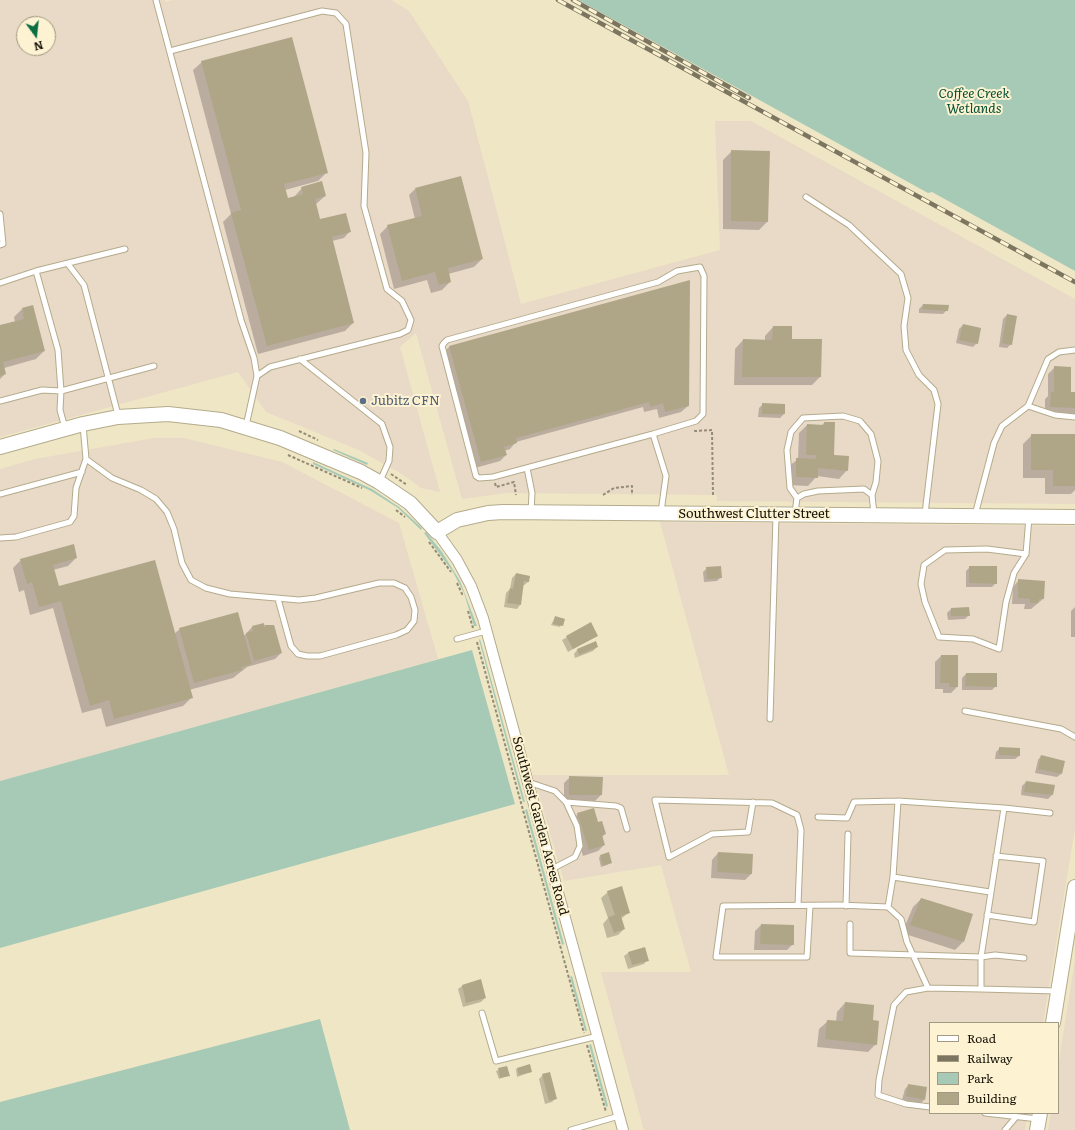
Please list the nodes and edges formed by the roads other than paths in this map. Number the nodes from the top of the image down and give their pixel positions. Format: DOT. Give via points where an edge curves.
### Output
graph roads {
  1 [pos="156,0"];
  2 [pos="170,50"];
  3 [pos="806,197"];
  4 [pos="0,214"];
  5 [pos="0,245"];
  6 [pos="125,249"];
  7 [pos="68,264"];
  8 [pos="36,271"];
  9 [pos="0,283"];
  10 [pos="1075,350"];
  11 [pos="300,359"];
  12 [pos="154,366"];
  13 [pos="257,376"];
  14 [pos="109,379"];
  15 [pos="61,391"];
  16 [pos="0,401"];
  17 [pos="1028,406"];
  18 [pos="118,417"];
  19 [pos="1075,417"];
  20 [pos="83,424"];
  21 [pos="246,426"];
  22 [pos="65,429"];
  23 [pos="654,434"];
  24 [pos="0,447"];
  25 [pos="86,459"];
  26 [pos="527,468"];
  27 [pos="82,472"];
  28 [pos="379,482"];
  29 [pos="0,494"];
  30 [pos="872,495"];
  31 [pos="797,498"];
  32 [pos="531,512"];
  33 [pos="661,513"];
  34 [pos="776,514"];
  35 [pos="794,514"];
  36 [pos="874,515"];
  37 [pos="925,515"];
  38 [pos="975,516"];
  39 [pos="1029,516"];
  40 [pos="1075,517"];
  41 [pos="431,535"];
  42 [pos="0,538"];
  43 [pos="1026,554"];
  44 [pos="278,599"];
  45 [pos="486,631"];
  46 [pos="457,639"];
  47 [pos="965,711"];
  48 [pos="770,719"];
  49 [pos="1075,737"];
  50 [pos="528,782"];
  51 [pos="898,801"];
  52 [pos="566,802"];
  53 [pos="754,802"];
  54 [pos="1004,808"];
  55 [pos="1050,813"];
  56 [pos="818,817"];
  57 [pos="627,829"];
  58 [pos="848,834"];
  59 [pos="996,856"];
  60 [pos="552,869"];
  61 [pos="892,877"];
  62 [pos="1075,887"];
  63 [pos="990,892"];
  64 [pos="798,905"];
  65 [pos="810,906"];
  66 [pos="846,906"];
  67 [pos="888,907"];
  68 [pos="987,915"];
  69 [pos="1072,919"];
  70 [pos="850,924"];
  71 [pos="914,956"];
  72 [pos="981,958"];
  73 [pos="1024,958"];
  74 [pos="928,988"];
  75 [pos="981,989"];
  76 [pos="1058,991"];
  77 [pos="482,1013"];
  78 [pos="1053,1022"];
  79 [pos="598,1036"];
  80 [pos="929,1107"];
  81 [pos="993,1114"];
  82 [pos="619,1116"];
  83 [pos="1016,1117"];
  84 [pos="1038,1121"];
  85 [pos="571,1130"];
  86 [pos="623,1130"];
  87 [pos="1005,1130"];
  1 -- 2 [label="lane"];
  2 -- 11 [label="lane" via="322,11 336,13 346,24 366,153 364,206 387,289 402,301 411,320 408,330 400,334"];
  2 -- 13 [label="lane"];
  3 -- 37 [label="lane" via="849,225 901,274 908,298 904,326 906,350 919,375 934,390 938,404"];
  4 -- 5 [label="lane" via="3,244"];
  6 -- 7 [label="lane"];
  7 -- 8 [label="lane"];
  7 -- 14 [label="lane" via="84,285"];
  8 -- 9 [label="lane"];
  8 -- 15 [label="lane" via="58,350"];
  10 -- 17 [label="lane" via="1059,352 1048,359"];
  11 -- 13 [label="lane" via="270,367"];
  11 -- 28 [label="lane" via="382,424 390,447 389,461"];
  12 -- 14 [label="lane"];
  13 -- 21 [label="lane"];
  14 -- 15 [label="lane"];
  14 -- 18 [label="lane"];
  15 -- 16 [label="lane" via="42,390"];
  15 -- 22 [label="lane" via="60,410"];
  17 -- 19 [label="lane" via="1055,415"];
  17 -- 38 [label="lane" via="1002,426 994,443"];
  18 -- 20 [label="street"];
  18 -- 21 [label="street" via="182,415"];
  20 -- 22 [label="street"];
  20 -- 25 [label="lane" via="82,439"];
  21 -- 28 [label="street" via="329,458"];
  22 -- 24 [label="street"];
  23 -- 26 [label="lane"];
  23 -- 26 [label="lane" via="693,423 703,414 704,276 700,267 677,271 658,282 447,340 444,343 442,346 476,476 484,479"];
  23 -- 33 [label="lane" via="666,476"];
  25 -- 27 [label="lane"];
  25 -- 44 [label="lane" via="112,478 156,499 167,512 182,563 192,580 206,588 230,594"];
  26 -- 32 [label="lane" via="532,492"];
  27 -- 29 [label="lane"];
  27 -- 42 [label="lane" via="76,488 74,516 70,522 16,537"];
  28 -- 41 [label="street" via="410,503"];
  30 -- 31 [label="lane" via="864,489 818,491"];
  30 -- 31 [label="lane" via="878,461 871,434 860,421 843,416 803,418 791,432 787,450 790,488"];
  30 -- 36 [label="lane"];
  31 -- 35 [label="lane"];
  32 -- 33 [label="street, Southwest Clutter Street"];
  32 -- 41 [label="street, Southwest Clutter Street" via="472,516 457,520"];
  33 -- 34 [label="street, Southwest Clutter Street"];
  34 -- 35 [label="street, Southwest Clutter Street"];
  34 -- 48 [label="lane"];
  35 -- 36 [label="street, Southwest Clutter Street"];
  36 -- 37 [label="street, Southwest Clutter Street"];
  37 -- 38 [label="street, Southwest Clutter Street"];
  38 -- 39 [label="street, Southwest Clutter Street"];
  39 -- 40 [label="street, Southwest Clutter Street"];
  39 -- 43 [label="lane"];
  41 -- 45 [label="street, Southwest Garden Acres Road" via="457,560 471,586"];
  43 -- 43 [label="lane" via="1014,573 1006,602 999,649 973,639 938,637 921,584 924,565 945,550 987,549"];
  44 -- 44 [label="lane" via="316,598 379,583 394,583 405,588 411,597 415,610 414,621 407,630 396,635 320,656 307,656 298,654 291,646"];
  45 -- 46 [label="lane"];
  45 -- 50 [label="street, Southwest Garden Acres Road"];
  47 -- 49 [label="lane" via="1061,729"];
  50 -- 52 [label="lane" via="555,791"];
  50 -- 60 [label="street, Southwest Garden Acres Road"];
  51 -- 54 [label="lane"];
  51 -- 56 [label="lane" via="854,802 847,818"];
  51 -- 61 [label="lane"];
  52 -- 57 [label="lane" via="621,808"];
  52 -- 60 [label="lane" via="577,826 580,846 575,857"];
  53 -- 53 [label="lane" via="655,800 669,857 712,834 748,832"];
  53 -- 64 [label="lane" via="772,803 797,815 801,830"];
  54 -- 55 [label="lane"];
  54 -- 59 [label="lane"];
  58 -- 66 [label="lane"];
  59 -- 63 [label="lane"];
  59 -- 68 [label="lane" via="1043,861 1034,922"];
  60 -- 79 [label="street, Southwest Garden Acres Road"];
  61 -- 63 [label="lane"];
  61 -- 67 [label="lane"];
  62 -- 69 [label="street"];
  63 -- 68 [label="lane"];
  64 -- 65 [label="lane"];
  64 -- 65 [label="lane" via="723,906 716,957 807,957"];
  65 -- 66 [label="lane"];
  66 -- 67 [label="lane"];
  67 -- 71 [label="lane" via="901,919"];
  68 -- 72 [label="lane"];
  69 -- 76 [label="street"];
  70 -- 71 [label="lane" via="850,953"];
  71 -- 72 [label="lane"];
  71 -- 74 [label="lane"];
  72 -- 73 [label="lane" via="995,955"];
  72 -- 75 [label="lane"];
  74 -- 75 [label="lane"];
  74 -- 80 [label="lane" via="906,992 894,1004 878,1095 906,1104"];
  75 -- 76 [label="lane"];
  76 -- 78 [label="street"];
  77 -- 79 [label="lane" via="496,1061"];
  79 -- 82 [label="street, Southwest Garden Acres Road"];
  81 -- 83 [label="lane"];
  82 -- 85 [label="lane"];
  82 -- 86 [label="street, Southwest Garden Acres Road"];
  83 -- 84 [label="lane"];
  83 -- 87 [label="lane"];
}
